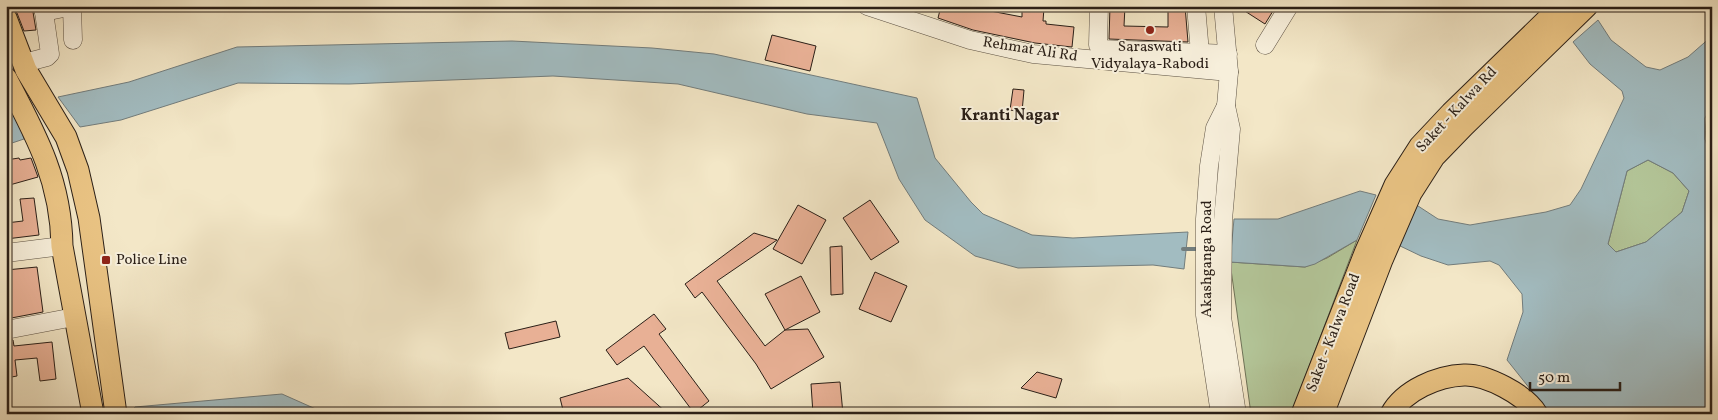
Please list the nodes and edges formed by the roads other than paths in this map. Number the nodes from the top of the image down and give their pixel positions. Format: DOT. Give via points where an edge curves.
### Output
graph roads {
  1 [pos="73,6"];
  2 [pos="866,6"];
  3 [pos="1099,6"];
  4 [pos="1196,6"];
  5 [pos="1223,6"];
  6 [pos="1289,6"];
  7 [pos="1561,6"];
  8 [pos="1588,6"];
  9 [pos="43,9"];
  10 [pos="6,18"];
  11 [pos="73,40"];
  12 [pos="6,41"];
  13 [pos="1265,46"];
  14 [pos="1200,53"];
  15 [pos="1228,54"];
  16 [pos="24,64"];
  17 [pos="1511,67"];
  18 [pos="1229,72"];
  19 [pos="6,78"];
  20 [pos="71,249"];
  21 [pos="6,254"];
  22 [pos="1373,256"];
  23 [pos="1213,270"];
  24 [pos="74,316"];
  25 [pos="6,330"];
  26 [pos="93,414"];
  27 [pos="115,414"];
  28 [pos="1220,414"];
  29 [pos="1237,414"];
  30 [pos="1302,414"];
  31 [pos="1323,414"];
  32 [pos="1392,414"];
  33 [pos="1537,414"];
  1 -- 9 [label="street"];
  1 -- 11 [label="street"];
  2 -- 18 [label="street, Rehmat Ali Rd" via="970,40 1033,54"];
  3 -- 14 [label="street" via="1098,45 1101,49"];
  4 -- 14 [label="street"];
  5 -- 15 [label="street, Akashganga Road"];
  6 -- 13 [label="street"];
  7 -- 17 [label="main road"];
  8 -- 17 [label="main road"];
  9 -- 16 [label="street" via="50,54 47,58"];
  10 -- 16 [label="main road"];
  12 -- 20 [label="main road" via="16,67 56,137"];
  14 -- 15 [label="street"];
  15 -- 18 [label="street, Akashganga Road"];
  16 -- 27 [label="main road" via="66,137 78,170 89,218"];
  17 -- 22 [label="main road, Saket - Kalwa Rd" via="1420,146"];
  18 -- 23 [label="street, Akashganga Road" via="1226,106 1215,128"];
  19 -- 20 [label="main road" via="39,140"];
  20 -- 21 [label="street"];
  20 -- 24 [label="main road"];
  20 -- 27 [label="main road" via="99,373"];
  22 -- 30 [label="main road, Saket - Kalwa Road"];
  22 -- 31 [label="main road, Saket - Kalwa Road"];
  23 -- 28 [label="street, Akashganga Road" via="1205,314"];
  23 -- 29 [label="street, Akashganga Road"];
  24 -- 25 [label="street"];
  24 -- 26 [label="main road" via="91,390"];
  32 -- 33 [label="main road" via="1412,392 1437,380 1465,374 1492,380 1516,394"];
}
